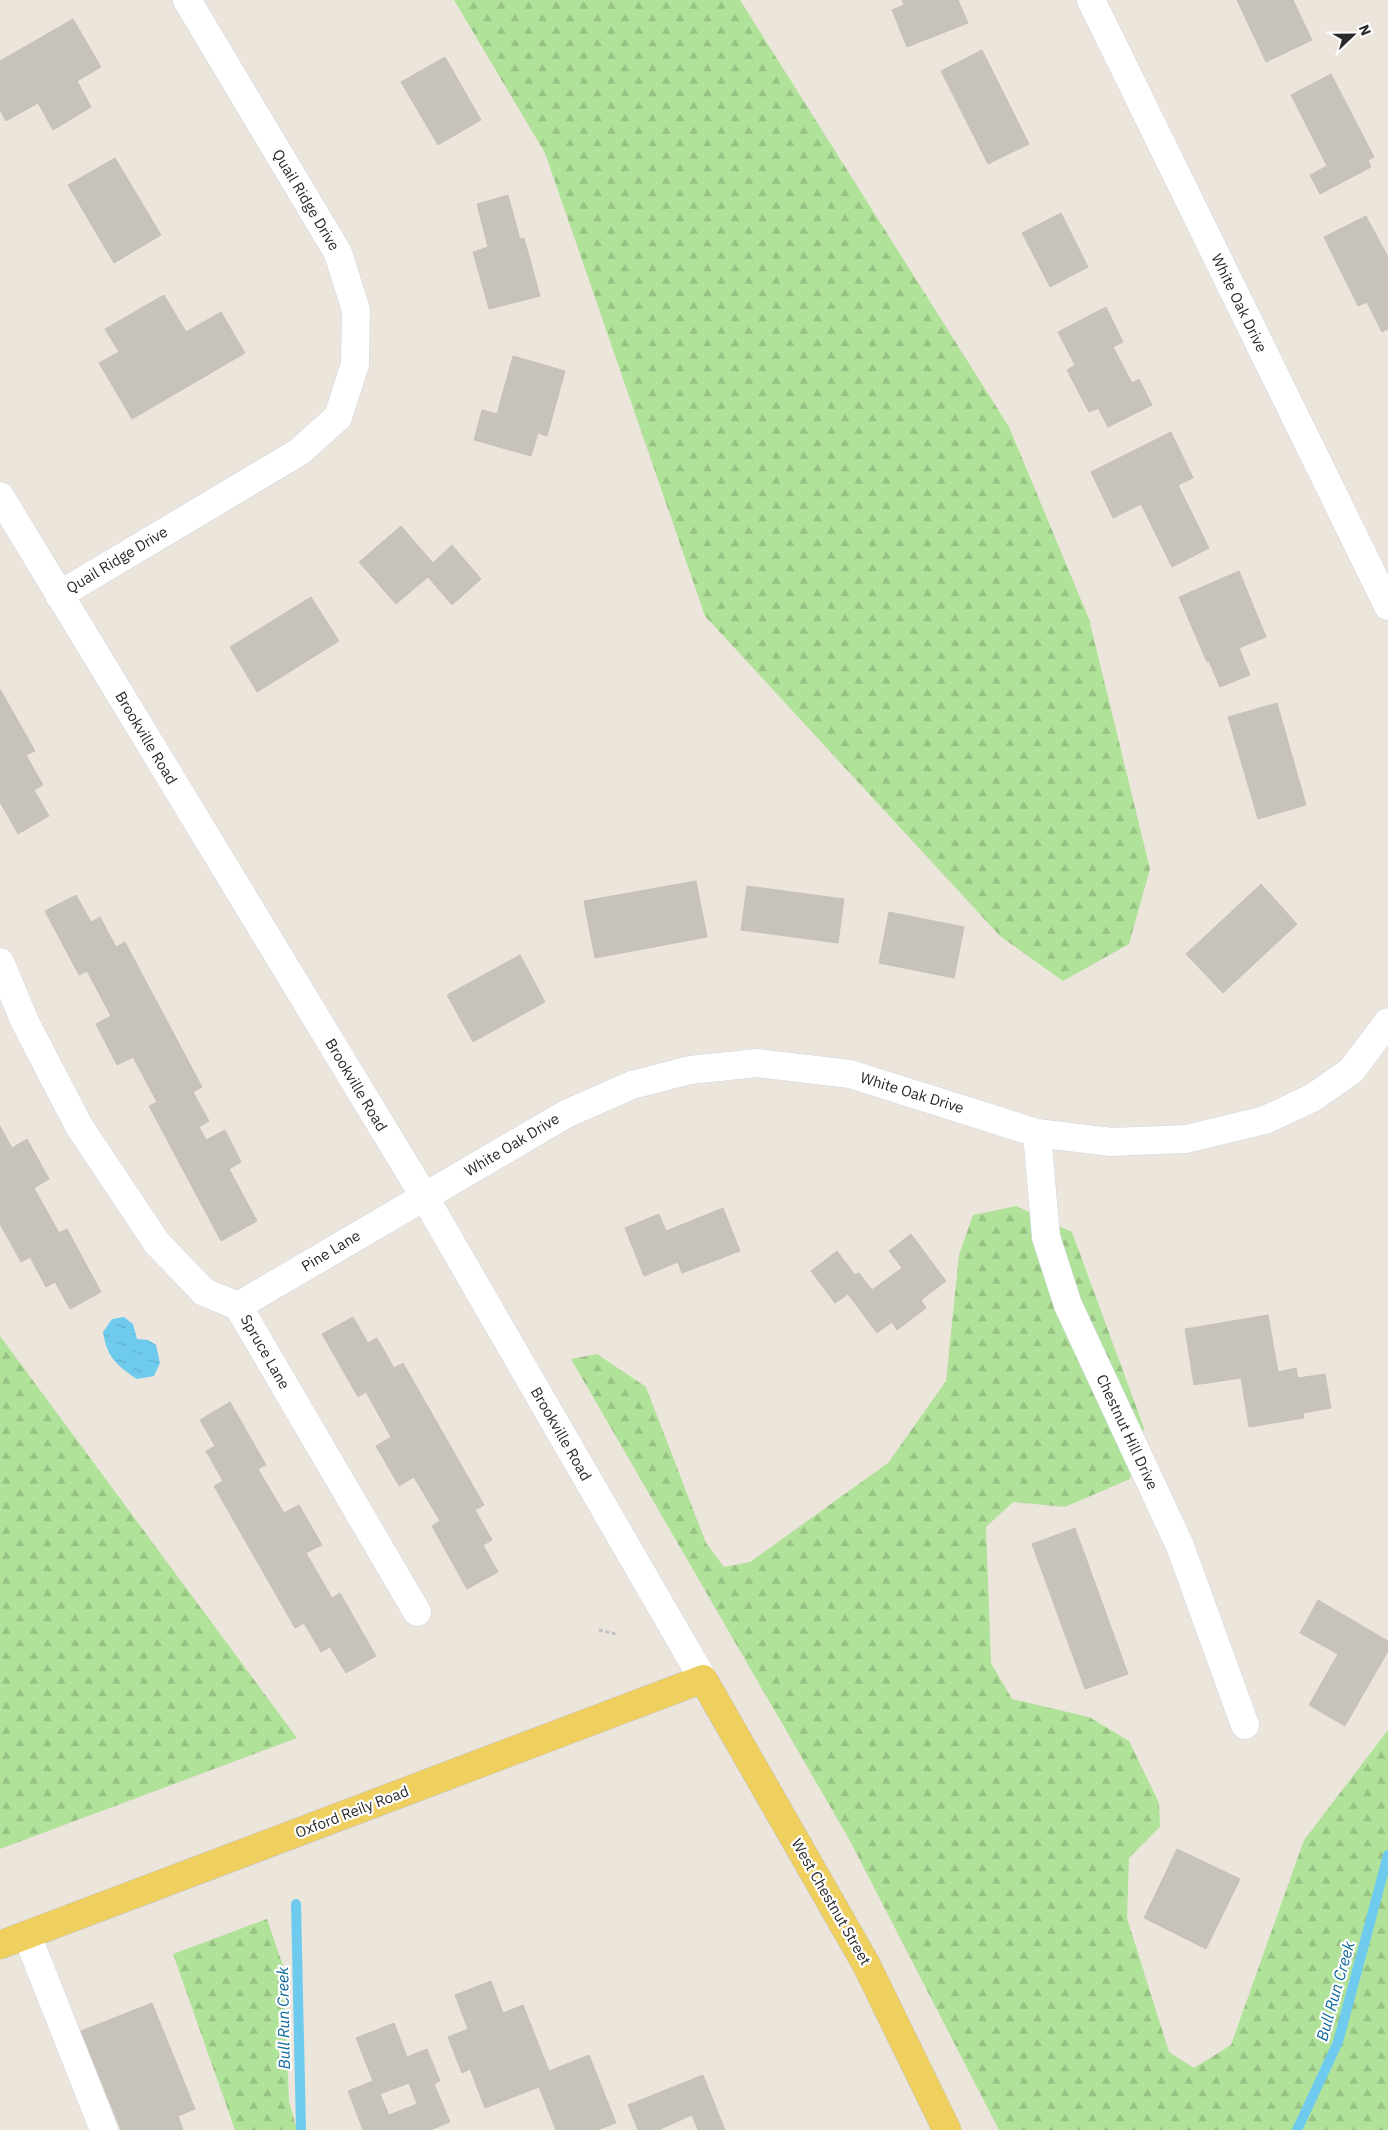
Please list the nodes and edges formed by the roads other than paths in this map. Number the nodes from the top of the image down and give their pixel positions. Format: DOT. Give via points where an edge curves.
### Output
graph roads {
  1 [pos="186,0"];
  2 [pos="1091,0"];
  3 [pos="0,496"];
  4 [pos="59,596"];
  5 [pos="1388,606"];
  6 [pos="0,962"];
  7 [pos="1388,1022"];
  8 [pos="1038,1133"];
  9 [pos="424,1196"];
  10 [pos="238,1306"];
  11 [pos="417,1612"];
  12 [pos="704,1679"];
  13 [pos="1245,1724"];
  14 [pos="27,1935"];
  15 [pos="0,1945"];
  16 [pos="104,2130"];
  17 [pos="947,2130"];
  1 -- 4 [label="street, Quail Ridge Drive" via="338,253 356,310 356,364 338,417 299,452"];
  2 -- 5 [label="street, White Oak Drive"];
  3 -- 4 [label="street, Brookville Road"];
  4 -- 9 [label="street, Brookville Road"];
  6 -- 10 [label="street, Spruce Lane" via="25,1022 79,1126 158,1243 204,1292"];
  7 -- 8 [label="street, White Oak Drive" via="1351,1071 1312,1098 1265,1120 1186,1139 1111,1142"];
  8 -- 9 [label="street, White Oak Drive" via="850,1074 757,1062 690,1070 632,1085 566,1114"];
  8 -- 13 [label="street, Chestnut Hill Drive" via="1046,1237 1068,1305 1180,1546"];
  9 -- 10 [label="street, Pine Lane"];
  9 -- 12 [label="street, Brookville Road"];
  10 -- 11 [label="street, Spruce Lane"];
  12 -- 14 [label="main road, Oxford Reily Road"];
  12 -- 17 [label="main road, West Chestnut Street" via="866,1964"];
  14 -- 15 [label="main road, Oxford Reily Road"];
  14 -- 16 [label="street"];
}
